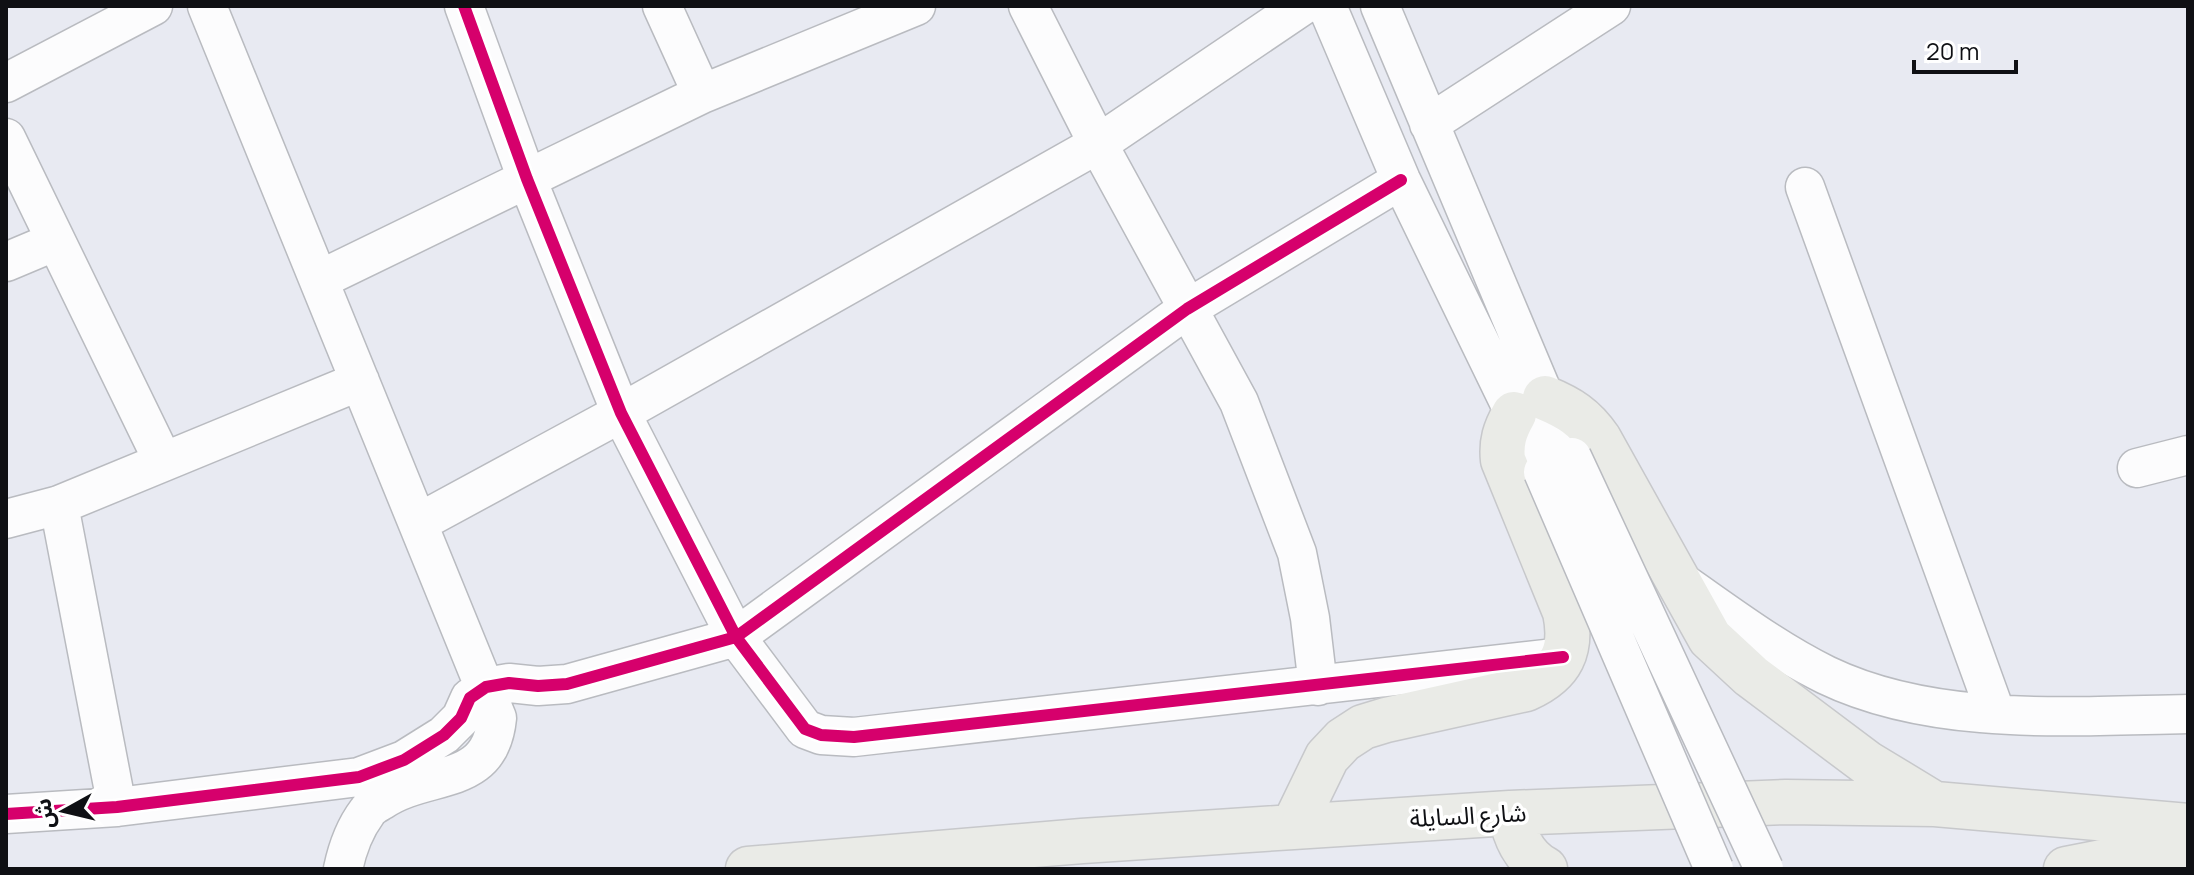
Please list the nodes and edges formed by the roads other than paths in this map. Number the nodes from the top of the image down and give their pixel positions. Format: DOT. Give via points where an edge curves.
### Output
graph roads {
  1 [pos="153,6"];
  2 [pos="207,6"];
  3 [pos="464,6"];
  4 [pos="662,6"];
  5 [pos="1028,6"];
  6 [pos="1302,6"];
  7 [pos="1327,6"];
  8 [pos="1380,6"];
  9 [pos="1611,6"];
  10 [pos="911,7"];
  11 [pos="6,83"];
  12 [pos="702,94"];
  13 [pos="1429,124"];
  14 [pos="6,138"];
  15 [pos="1098,144"];
  16 [pos="527,179"];
  17 [pos="1401,180"];
  18 [pos="1805,187"];
  19 [pos="56,241"];
  20 [pos="6,262"];
  21 [pos="319,280"];
  22 [pos="1187,309"];
  23 [pos="360,381"];
  24 [pos="1530,406"];
  25 [pos="621,413"];
  26 [pos="2188,455"];
  27 [pos="163,461"];
  28 [pos="1558,464"];
  29 [pos="2137,468"];
  30 [pos="59,505"];
  31 [pos="6,519"];
  32 [pos="418,523"];
  33 [pos="1673,577"];
  34 [pos="736,637"];
  35 [pos="1563,657"];
  36 [pos="1318,686"];
  37 [pos="486,687"];
  38 [pos="1996,714"];
  39 [pos="2188,714"];
  40 [pos="1935,804"];
  41 [pos="117,807"];
  42 [pos="1510,813"];
  43 [pos="6,814"];
  44 [pos="2188,826"];
  45 [pos="1293,827"];
  46 [pos="2188,845"];
  47 [pos="343,869"];
  48 [pos="748,869"];
  49 [pos="1545,869"];
  50 [pos="1714,869"];
  51 [pos="1764,869"];
  52 [pos="2066,869"];
  1 -- 11 [label="street"];
  2 -- 21 [label="street"];
  3 -- 16 [label="street"];
  4 -- 12 [label="street"];
  5 -- 15 [label="street"];
  6 -- 15 [label="street"];
  7 -- 17 [label="street"];
  8 -- 13 [label="street"];
  9 -- 13 [label="street"];
  10 -- 12 [label="street"];
  12 -- 16 [label="street"];
  13 -- 24 [label="street"];
  14 -- 19 [label="street"];
  15 -- 22 [label="street"];
  15 -- 25 [label="street"];
  16 -- 21 [label="street"];
  16 -- 25 [label="street"];
  17 -- 22 [label="street"];
  17 -- 24 [label="street"];
  18 -- 38 [label="street"];
  19 -- 20 [label="street"];
  19 -- 27 [label="street"];
  21 -- 23 [label="street"];
  22 -- 34 [label="street"];
  22 -- 36 [label="street" via="1239,402 1297,553"];
  23 -- 27 [label="street"];
  23 -- 32 [label="street"];
  24 -- 28 [label="street"];
  24 -- 33 [label="main road" via="1570,408 1587,423"];
  24 -- 35 [label="main road" via="1504,433 1501,446 1565,612"];
  25 -- 32 [label="street"];
  25 -- 34 [label="street"];
  26 -- 29 [label="street"];
  27 -- 30 [label="street"];
  28 -- 50 [label="street, bridge"];
  28 -- 51 [label="street, bridge"];
  30 -- 31 [label="street"];
  30 -- 41 [label="street"];
  32 -- 37 [label="street"];
  33 -- 38 [label="street" via="1826,675 1881,696"];
  33 -- 40 [label="main road" via="1725,654 1867,763"];
  34 -- 36 [label="street" via="805,729 838,737"];
  34 -- 37 [label="street" via="567,684"];
  35 -- 36 [label="street"];
  35 -- 45 [label="main road" via="1554,671 1526,689 1363,727 1327,757"];
  37 -- 41 [label="street" via="470,698 461,718 444,735 382,770 336,782"];
  37 -- 47 [label="street" via="497,718 495,739 484,757 466,770 402,790 368,810"];
  38 -- 39 [label="street"];
  40 -- 42 [label="main road, شارع السايلة" via="1786,802"];
  40 -- 44 [label="main road, شارع السايلة"];
  41 -- 43 [label="street"];
  42 -- 45 [label="main road, شارع السايلة"];
  42 -- 49 [label="main road" via="1524,852"];
  45 -- 48 [label="main road, شارع السايلة"];
  46 -- 52 [label="main road"];
}
